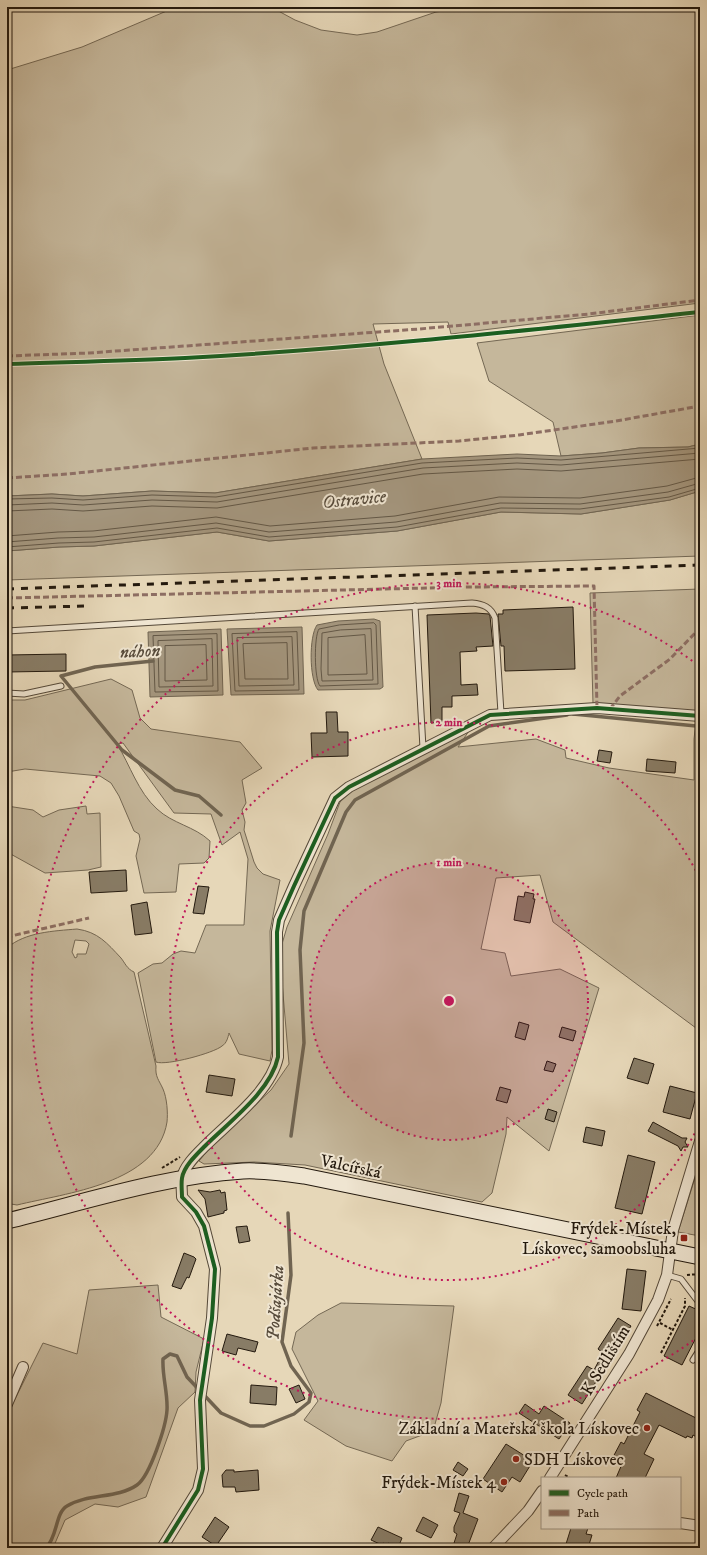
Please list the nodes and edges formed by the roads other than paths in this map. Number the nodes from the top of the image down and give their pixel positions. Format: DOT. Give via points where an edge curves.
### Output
graph roads {
  1 [pos="415,606"];
  2 [pos="7,630"];
  3 [pos="61,686"];
  4 [pos="7,693"];
  5 [pos="501,713"];
  6 [pos="699,716"];
  7 [pos="423,748"];
  8 [pos="700,1141"];
  9 [pos="182,1178"];
  10 [pos="7,1221"];
  11 [pos="670,1251"];
  12 [pos="694,1256"];
  13 [pos="667,1275"];
  14 [pos="700,1304"];
  15 [pos="700,1349"];
  16 [pos="693,1360"];
  17 [pos="23,1367"];
  18 [pos="7,1404"];
  19 [pos="551,1477"];
  20 [pos="541,1493"];
  21 [pos="681,1523"];
  22 [pos="700,1526"];
  23 [pos="162,1548"];
  24 [pos="493,1548"];
  1 -- 2 [label="lane"];
  1 -- 5 [label="lane" via="472,603 485,606 493,613 496,625"];
  1 -- 7 [label="lane"];
  3 -- 4 [label="lane" via="24,694"];
  5 -- 6 [label="street" via="597,708"];
  5 -- 7 [label="street" via="480,719"];
  7 -- 9 [label="street" via="349,786 335,798 279,920 276,1067 258,1094 193,1158"];
  8 -- 11 [label="street, K Sedlištím" via="673,1230"];
  9 -- 10 [label="main road, Valcířská"];
  9 -- 11 [label="main road, Valcířská" via="244,1171 304,1176"];
  9 -- 23 [label="street" via="182,1197 196,1212 204,1226 214,1269 212,1318 200,1400 203,1469 201,1482"];
  11 -- 12 [label="main road, Valcířská"];
  11 -- 13 [label="street, K Sedlištím"];
  13 -- 14 [label="lane" via="681,1279"];
  13 -- 19 [label="street, K Sedlištím" via="658,1300 639,1337"];
  15 -- 16 [label="lane"];
  17 -- 18 [label="street"];
  20 -- 24 [label="street"];
  21 -- 22 [label="street"];
}
